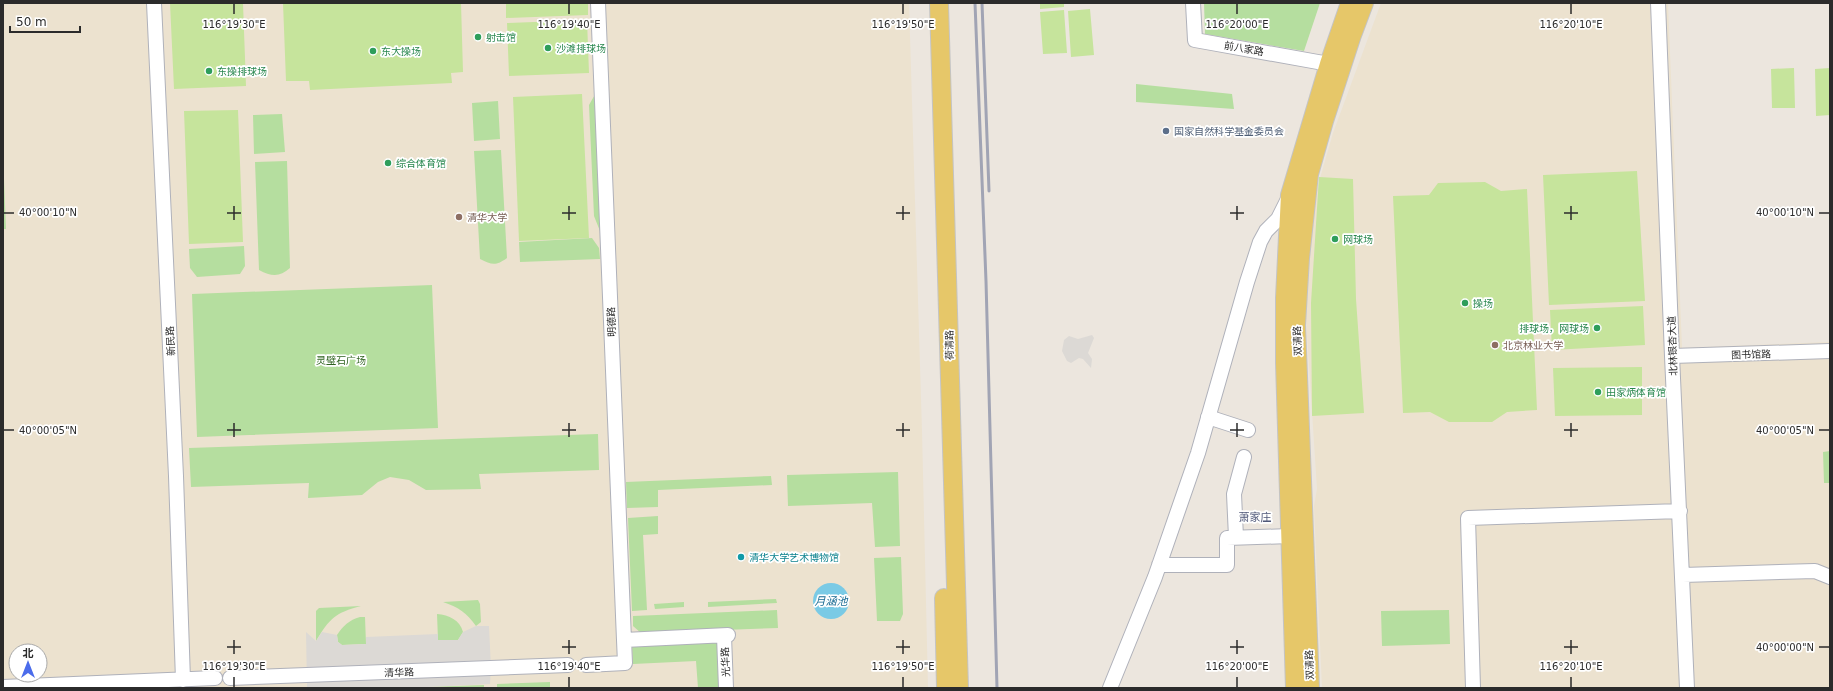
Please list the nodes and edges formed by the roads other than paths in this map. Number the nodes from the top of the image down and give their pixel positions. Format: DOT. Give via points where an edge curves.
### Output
graph roads {
  1 [pos="154,3"];
  2 [pos="598,3"];
  3 [pos="928,3"];
  4 [pos="940,3"];
  5 [pos="1193,3"];
  6 [pos="1350,3"];
  7 [pos="1364,3"];
  8 [pos="1658,3"];
  9 [pos="1328,64"];
  10 [pos="1290,195"];
  11 [pos="1830,351"];
  12 [pos="1672,356"];
  13 [pos="1208,417"];
  14 [pos="1248,430"];
  15 [pos="1244,457"];
  16 [pos="1680,511"];
  17 [pos="1290,536"];
  18 [pos="1236,537"];
  19 [pos="1159,565"];
  20 [pos="1683,575"];
  21 [pos="1830,577"];
  22 [pos="624,640"];
  23 [pos="568,665"];
  24 [pos="586,665"];
  25 [pos="215,678"];
  26 [pos="230,678"];
  27 [pos="183,680"];
  28 [pos="3,687"];
  29 [pos="726,688"];
  30 [pos="946,688"];
  31 [pos="959,688"];
  32 [pos="1110,688"];
  33 [pos="1295,688"];
  34 [pos="1310,688"];
  35 [pos="1474,688"];
  36 [pos="1687,688"];
  1 -- 27 [label="street, 新民路"];
  2 -- 22 [label="street, 明德路"];
  3 -- 30 [label="main road, 荷清路"];
  4 -- 31 [label="main road, 荷清路"];
  5 -- 9 [label="street, 前八家路" via="1195,40"];
  6 -- 9 [label="main road, 双清路"];
  7 -- 34 [label="main road, 双清路" via="1309,174 1300,258 1296,325"];
  8 -- 12 [label="street, 北林银杏大道"];
  9 -- 10 [label="main road, 双清路"];
  10 -- 13 [label="street, 双清路" via="1278,219 1266,231 1260,242"];
  10 -- 17 [label="main road, 双清路" via="1285,305"];
  11 -- 12 [label="street, 图书馆路"];
  12 -- 16 [label="street, 北林银杏大道"];
  13 -- 14 [label="street"];
  13 -- 19 [label="street, 双清路"];
  15 -- 18 [label="street" via="1234,494"];
  16 -- 20 [label="street, 北林银杏大道"];
  16 -- 35 [label="street" via="1468,518"];
  17 -- 18 [label="street"];
  17 -- 33 [label="main road, 双清路"];
  18 -- 19 [label="street" via="1227,538 1227,565"];
  19 -- 32 [label="street, 双清路"];
  20 -- 21 [label="street" via="1815,571"];
  20 -- 36 [label="street, 北林银杏大道"];
  22 -- 24 [label="street" via="625,663"];
  22 -- 29 [label="street, 光华路" via="726,636"];
  23 -- 26 [label="street, 清华路"];
  25 -- 27 [label="street"];
  27 -- 28 [label="street"];
}
